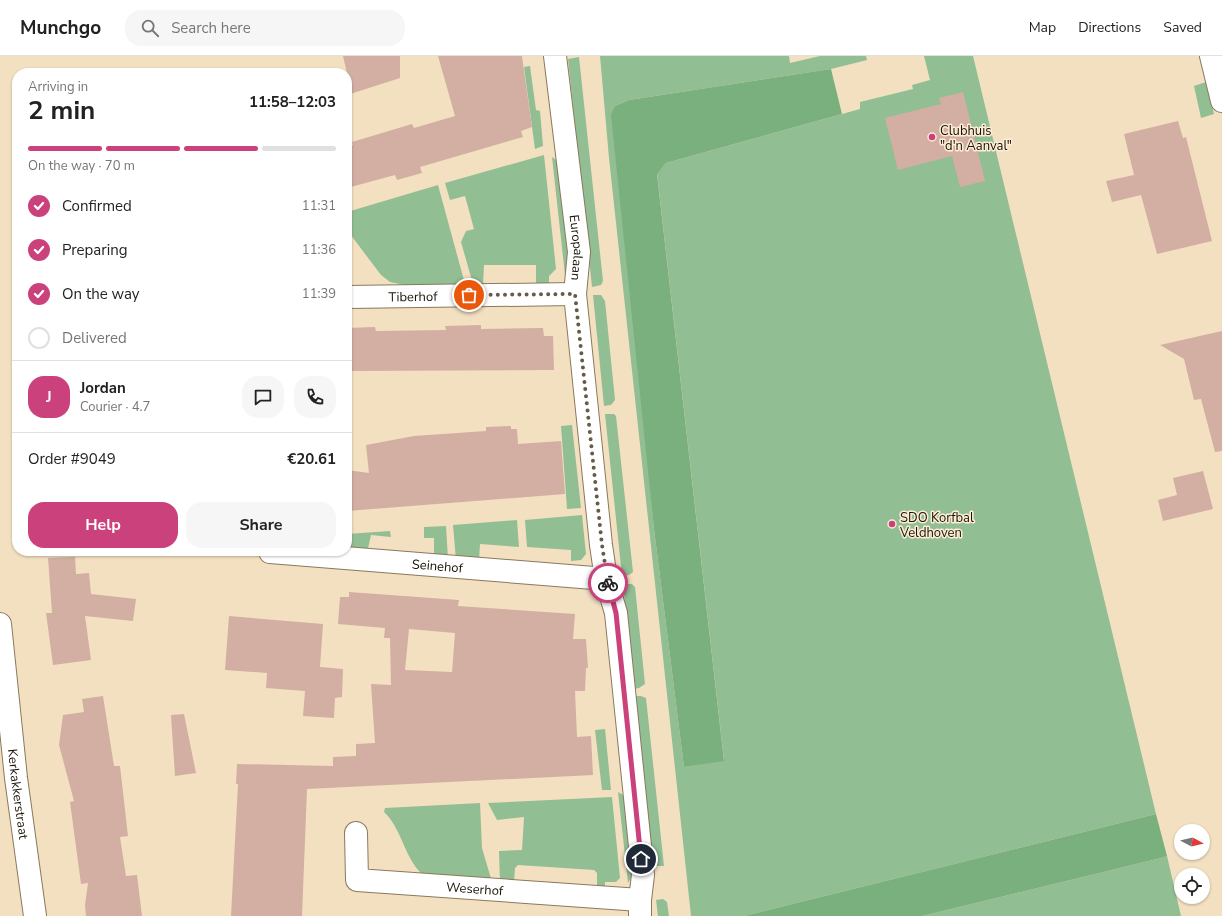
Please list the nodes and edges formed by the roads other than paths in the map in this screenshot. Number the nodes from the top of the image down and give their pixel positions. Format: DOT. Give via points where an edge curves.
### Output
graph roads {
  1 [pos="555,56"];
  2 [pos="1211,56"];
  3 [pos="1222,101"];
  4 [pos="575,294"];
  5 [pos="352,296"];
  6 [pos="320,556"];
  7 [pos="606,579"];
  8 [pos="0,624"];
  9 [pos="8,777"];
  10 [pos="356,833"];
  11 [pos="640,908"];
  12 [pos="35,916"];
  1 -- 4 [label="street, Europalaan" via="579,252"];
  2 -- 3 [label="street"];
  4 -- 5 [label="street, Tiberhof"];
  4 -- 7 [label="street, Europalaan"];
  6 -- 7 [label="street, Seinehof"];
  7 -- 11 [label="street, Europalaan" via="616,613 643,875"];
  8 -- 9 [label="street, Kerkakkerstraat"];
  9 -- 12 [label="street, Kerkakkerstraat"];
  10 -- 11 [label="street, Weserhof" via="356,880"];
}
